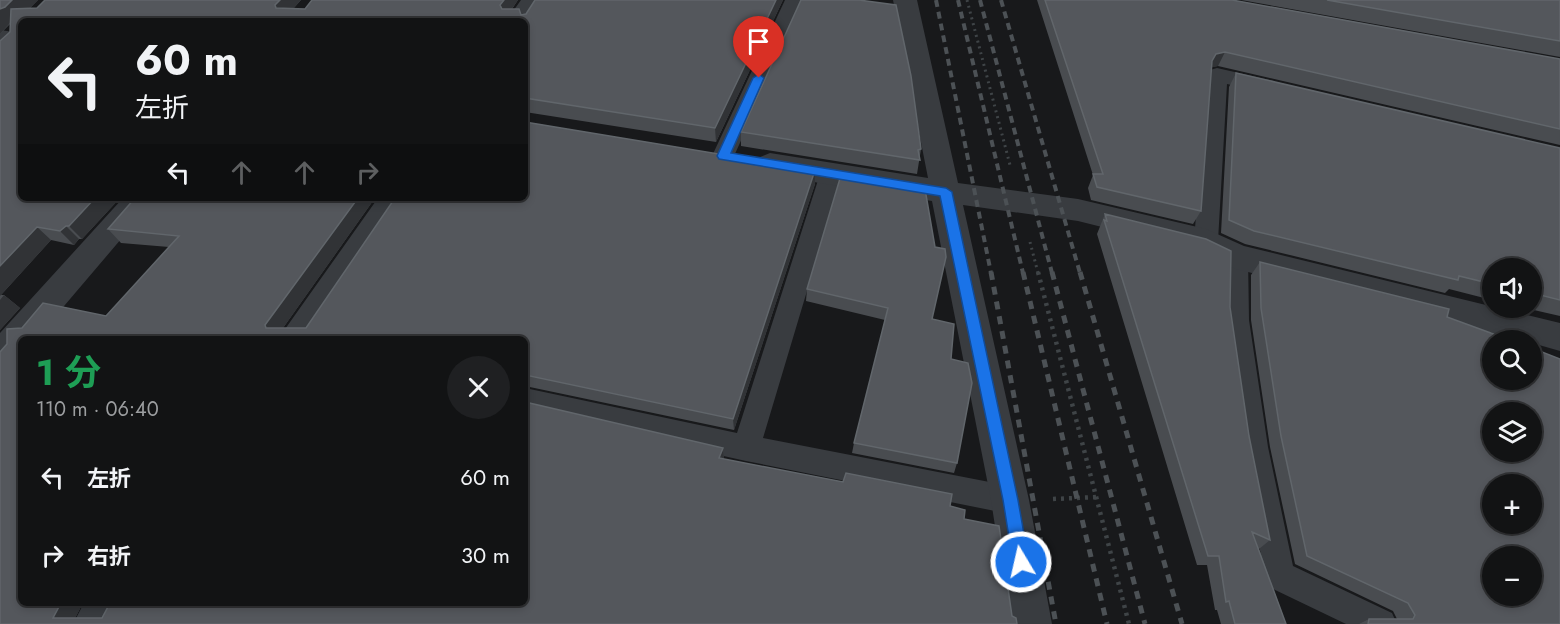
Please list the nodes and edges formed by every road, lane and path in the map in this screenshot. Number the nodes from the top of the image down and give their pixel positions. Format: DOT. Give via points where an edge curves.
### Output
graph roads {
  1 [pos="534,0"];
  2 [pos="795,0"];
  3 [pos="905,0"];
  4 [pos="967,0"];
  5 [pos="521,18"];
  6 [pos="1287,90"];
  7 [pos="711,154"];
  8 [pos="831,174"];
  9 [pos="946,192"];
  10 [pos="138,201"];
  11 [pos="392,201"];
  12 [pos="1019,202"];
  13 [pos="1206,241"];
  14 [pos="1236,257"];
  15 [pos="297,336"];
  16 [pos="1560,337"];
  17 [pos="0,356"];
  18 [pos="528,401"];
  19 [pos="746,448"];
  20 [pos="1010,500"];
  21 [pos="107,606"];
  22 [pos="94,624"];
  23 [pos="1031,624"];
  24 [pos="1129,624"];
  25 [pos="1381,624"];
  1 -- 5 [label="street"];
  2 -- 7 [label="lane"];
  3 -- 9 [label="street"];
  4 -- 12 [label="path"];
  6 -- 13 [label="lane" via="1217,75"];
  7 -- 8 [label="street"];
  8 -- 9 [label="street"];
  8 -- 19 [label="lane"];
  9 -- 12 [label="street"];
  9 -- 20 [label="street"];
  10 -- 17 [label="street"];
  11 -- 15 [label="street"];
  12 -- 13 [label="street" via="1078,210"];
  12 -- 24 [label="path"];
  13 -- 14 [label="street"];
  14 -- 16 [label="street"];
  14 -- 25 [label="lane" via="1236,320 1254,447 1280,576"];
  18 -- 19 [label="lane"];
  19 -- 20 [label="lane"];
  20 -- 23 [label="street"];
  21 -- 22 [label="street"];
}
